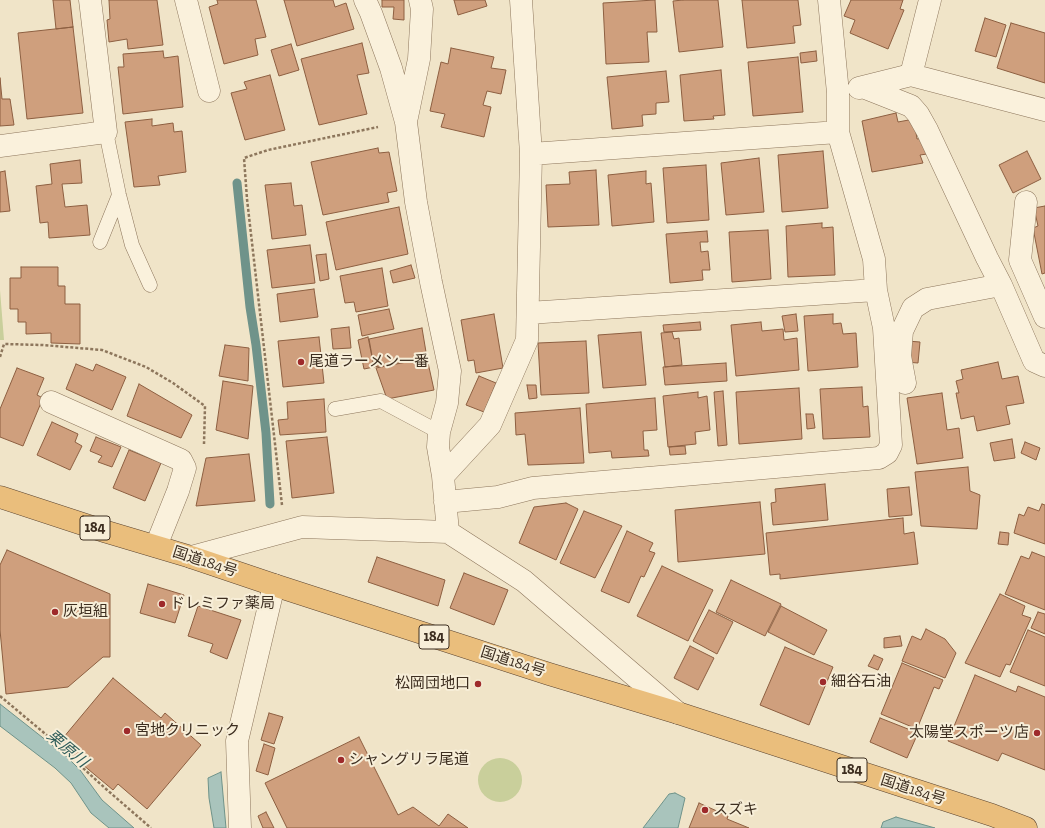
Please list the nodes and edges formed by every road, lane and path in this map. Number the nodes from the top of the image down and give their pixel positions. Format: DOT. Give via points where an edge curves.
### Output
graph roads {
  1 [pos="90,0"];
  2 [pos="186,0"];
  3 [pos="365,0"];
  4 [pos="420,0"];
  5 [pos="521,0"];
  6 [pos="829,0"];
  7 [pos="930,0"];
  8 [pos="911,75"];
  9 [pos="863,87"];
  10 [pos="209,91"];
  11 [pos="838,93"];
  12 [pos="1045,110"];
  13 [pos="406,122"];
  14 [pos="381,127"];
  15 [pos="106,132"];
  16 [pos="838,132"];
  17 [pos="0,146"];
  18 [pos="531,154"];
  19 [pos="119,195"];
  20 [pos="1026,202"];
  21 [pos="100,242"];
  22 [pos="1001,284"];
  23 [pos="150,285"];
  24 [pos="876,290"];
  25 [pos="528,313"];
  26 [pos="1045,317"];
  27 [pos="0,357"];
  28 [pos="1045,366"];
  29 [pos="905,384"];
  30 [pos="51,402"];
  31 [pos="335,409"];
  32 [pos="439,432"];
  33 [pos="204,447"];
  34 [pos="443,476"];
  35 [pos="0,497"];
  36 [pos="445,502"];
  37 [pos="285,531"];
  38 [pos="448,532"];
  39 [pos="156,546"];
  40 [pos="191,556"];
  41 [pos="274,585"];
  42 [pos="0,696"];
  43 [pos="678,713"];
  44 [pos="151,828"];
  45 [pos="240,828"];
  46 [pos="1026,828"];
  1 -- 15 [label="street"];
  2 -- 10 [label="street"];
  3 -- 13 [label="street" via="391,68"];
  4 -- 13 [label="street" via="422,9 419,60"];
  5 -- 18 [label="street"];
  6 -- 11 [label="street"];
  7 -- 8 [label="street"];
  8 -- 9 [label="street"];
  8 -- 12 [label="street"];
  9 -- 11 [label="street"];
  9 -- 22 [label="street" via="910,106 918,114"];
  11 -- 16 [label="street"];
  13 -- 32 [label="street" via="416,202 450,371 448,403"];
  14 -- 37 [label="path" via="268,150 244,158"];
  15 -- 17 [label="street"];
  15 -- 19 [label="lane"];
  16 -- 18 [label="street"];
  16 -- 24 [label="street" via="874,258"];
  18 -- 25 [label="street"];
  19 -- 21 [label="lane"];
  19 -- 23 [label="lane" via="132,245"];
  20 -- 26 [label="street" via="1020,260"];
  22 -- 28 [label="street" via="1034,361"];
  22 -- 29 [label="street" via="927,299 913,308 902,330 900,356"];
  24 -- 25 [label="street"];
  24 -- 36 [label="street" via="884,328 891,445 887,453 878,458 533,488 498,497"];
  25 -- 34 [label="street" via="526,340 490,425"];
  27 -- 33 [label="path" via="4,344 43,345 102,350 146,367 205,406"];
  30 -- 39 [label="street" via="181,460 185,468"];
  31 -- 32 [label="lane" via="381,401"];
  32 -- 34 [label="street" via="438,447"];
  34 -- 36 [label="street"];
  35 -- 39 [label="highway, 国道184号 / 184"];
  36 -- 38 [label="street"];
  37 -- 38 [label="street" via="302,528"];
  37 -- 40 [label="street"];
  38 -- 43 [label="street" via="524,581"];
  39 -- 40 [label="highway, 国道184号 / 184"];
  40 -- 41 [label="highway, 国道184号 / 184"];
  41 -- 43 [label="highway, 国道184号 / 184"];
  41 -- 45 [label="street" via="237,741"];
  42 -- 44 [label="path"];
  43 -- 46 [label="highway, 国道184号 / 184"];
}
